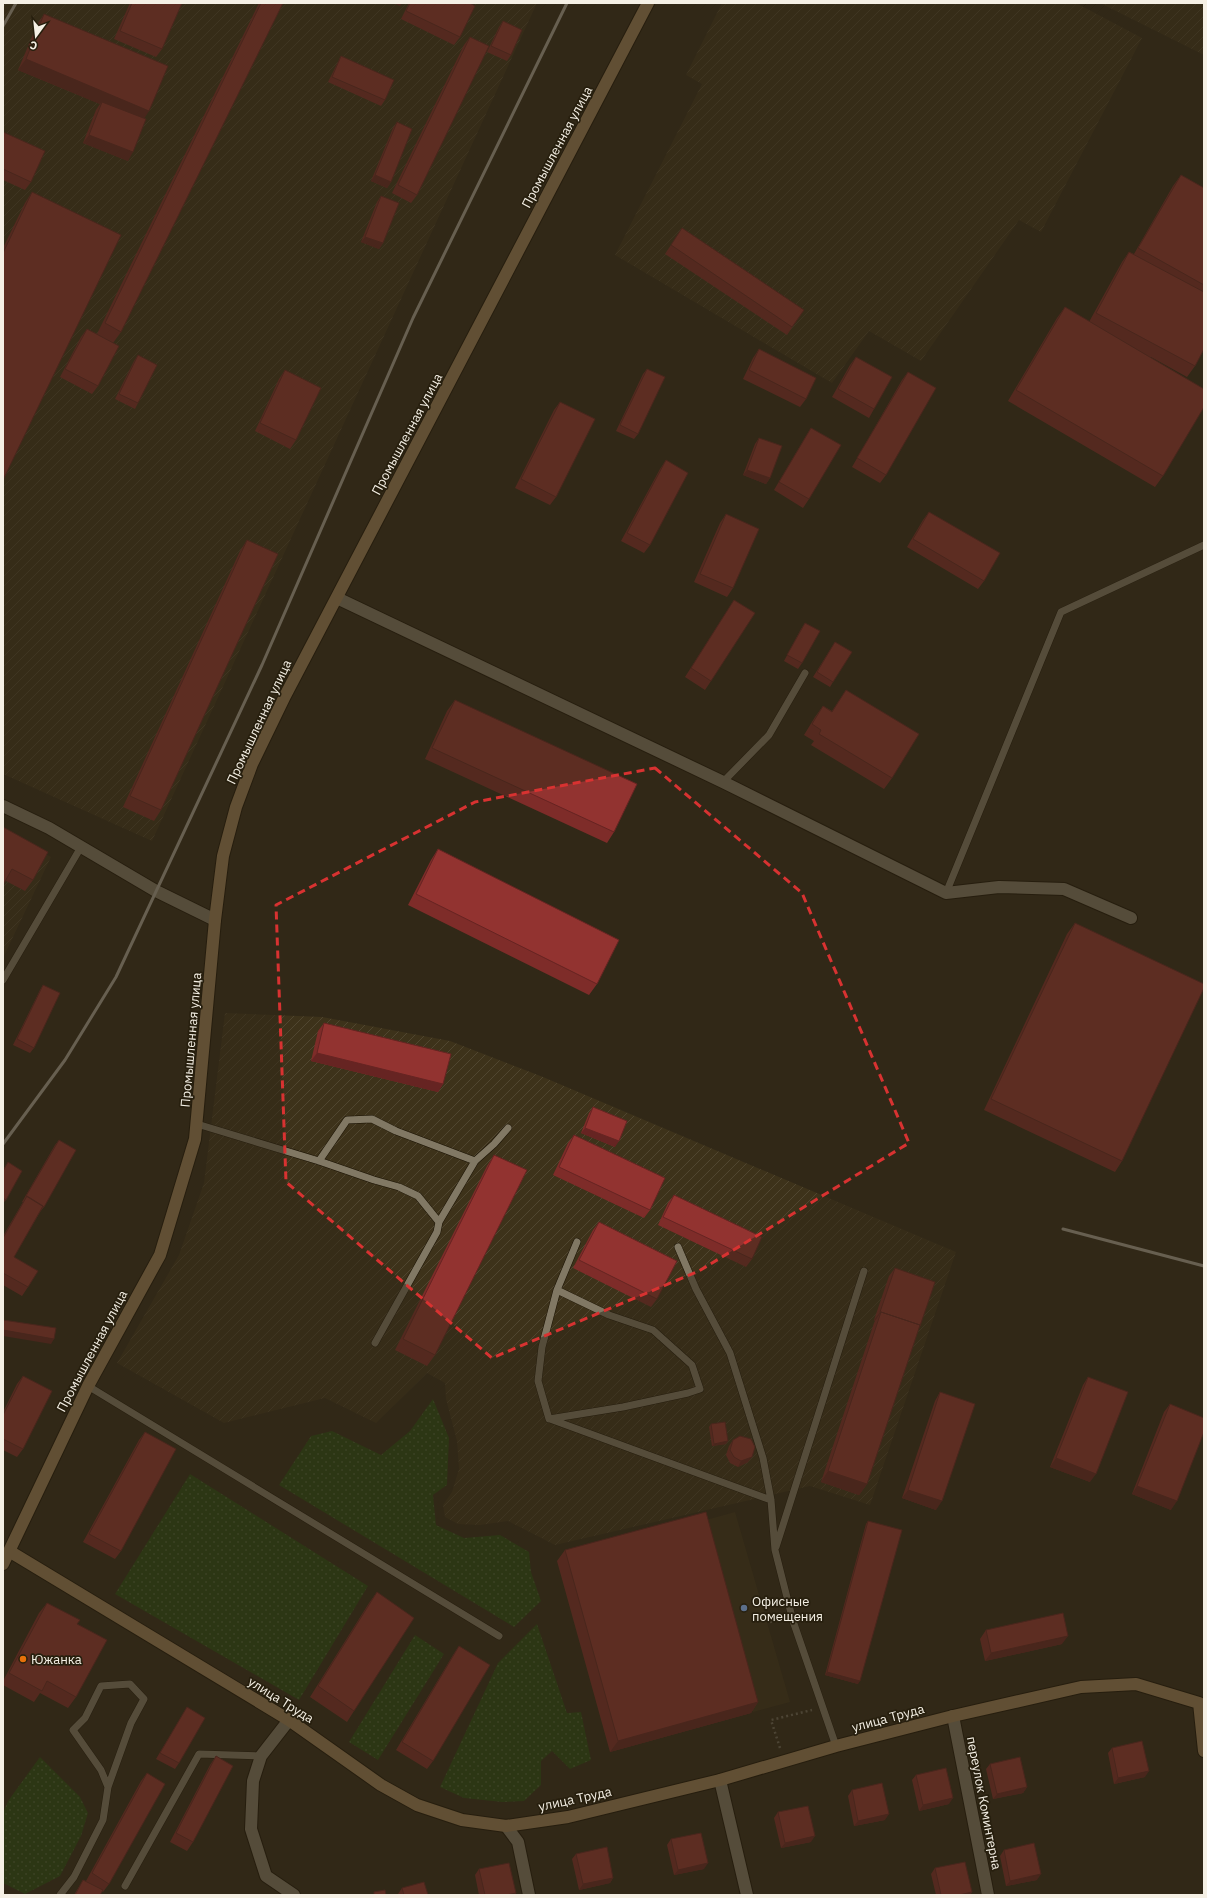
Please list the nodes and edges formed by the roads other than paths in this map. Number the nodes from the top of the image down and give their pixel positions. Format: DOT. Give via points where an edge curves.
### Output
graph roads {
  1 [pos="648,3"];
  2 [pos="1204,545"];
  3 [pos="337,598"];
  4 [pos="805,673"];
  5 [pos="723,782"];
  6 [pos="3,806"];
  7 [pos="81,847"];
  8 [pos="946,893"];
  9 [pos="1131,918"];
  10 [pos="215,920"];
  11 [pos="3,980"];
  12 [pos="197,1124"];
  13 [pos="508,1128"];
  14 [pos="319,1160"];
  15 [pos="475,1161"];
  16 [pos="439,1222"];
  17 [pos="577,1242"];
  18 [pos="678,1247"];
  19 [pos="864,1271"];
  20 [pos="557,1290"];
  21 [pos="375,1342"];
  22 [pos="88,1386"];
  23 [pos="548,1419"];
  24 [pos="771,1500"];
  25 [pos="775,1550"];
  26 [pos="10,1551"];
  27 [pos="3,1564"];
  28 [pos="499,1636"];
  29 [pos="1201,1705"];
  30 [pos="953,1716"];
  31 [pos="289,1720"];
  32 [pos="836,1746"];
  33 [pos="1204,1751"];
  34 [pos="261,1756"];
  35 [pos="720,1780"];
  36 [pos="108,1787"];
  37 [pos="506,1826"];
  38 [pos="125,1886"];
  39 [pos="60,1895"];
  40 [pos="294,1895"];
  41 [pos="529,1895"];
  42 [pos="747,1895"];
  43 [pos="988,1895"];
  1 -- 3 [label="main road, Промышленная улица"];
  2 -- 8 [label="lane" via="1061,612"];
  3 -- 5 [label="street"];
  3 -- 10 [label="main road, Промышленная улица" via="252,764 236,807 223,856"];
  4 -- 5 [label="lane" via="769,735"];
  5 -- 8 [label="street"];
  6 -- 7 [label="street"];
  7 -- 10 [label="street" via="156,892"];
  7 -- 11 [label="lane"];
  8 -- 9 [label="street" via="999,887 1064,888"];
  10 -- 12 [label="main road, Промышленная улица"];
  12 -- 14 [label="lane"];
  12 -- 22 [label="main road, Промышленная улица" via="195,1139 160,1255"];
  13 -- 15 [label="lane"];
  14 -- 15 [label="lane" via="347,1120 372,1119 396,1131"];
  14 -- 16 [label="lane" via="400,1187 418,1196"];
  15 -- 16 [label="lane"];
  16 -- 21 [label="lane" via="437,1232"];
  17 -- 20 [label="lane"];
  18 -- 24 [label="lane" via="696,1289 730,1353 763,1458"];
  19 -- 25 [label="lane"];
  20 -- 23 [label="lane" via="542,1347 538,1381"];
  20 -- 23 [label="lane" via="609,1315 653,1330 692,1365 700,1389 623,1407"];
  22 -- 26 [label="main road, Промышленная улица"];
  22 -- 28 [label="lane"];
  23 -- 24 [label="lane"];
  24 -- 25 [label="lane"];
  25 -- 32 [label="lane" via="793,1621"];
  26 -- 27 [label="main road, Промышленная улица"];
  26 -- 31 [label="main road, улица Труда"];
  29 -- 30 [label="main road, улица Труда" via="1136,1684 1081,1687"];
  29 -- 33 [label="main road"];
  30 -- 32 [label="main road, улица Труда"];
  30 -- 43 [label="street, переулок Коминтерна"];
  31 -- 34 [label="street"];
  31 -- 37 [label="main road, улица Труда" via="381,1785 417,1805 462,1820"];
  32 -- 35 [label="main road, улица Труда"];
  34 -- 38 [label="lane" via="199,1754"];
  34 -- 40 [label="street" via="253,1780 251,1829 266,1876"];
  35 -- 37 [label="main road, улица Труда" via="568,1817"];
  35 -- 42 [label="street"];
  36 -- 36 [label="lane" via="131,1723 144,1699 130,1684 101,1686 85,1718 73,1730 101,1770"];
  36 -- 39 [label="lane" via="103,1820 74,1877"];
  37 -- 41 [label="street" via="518,1842"];
}
